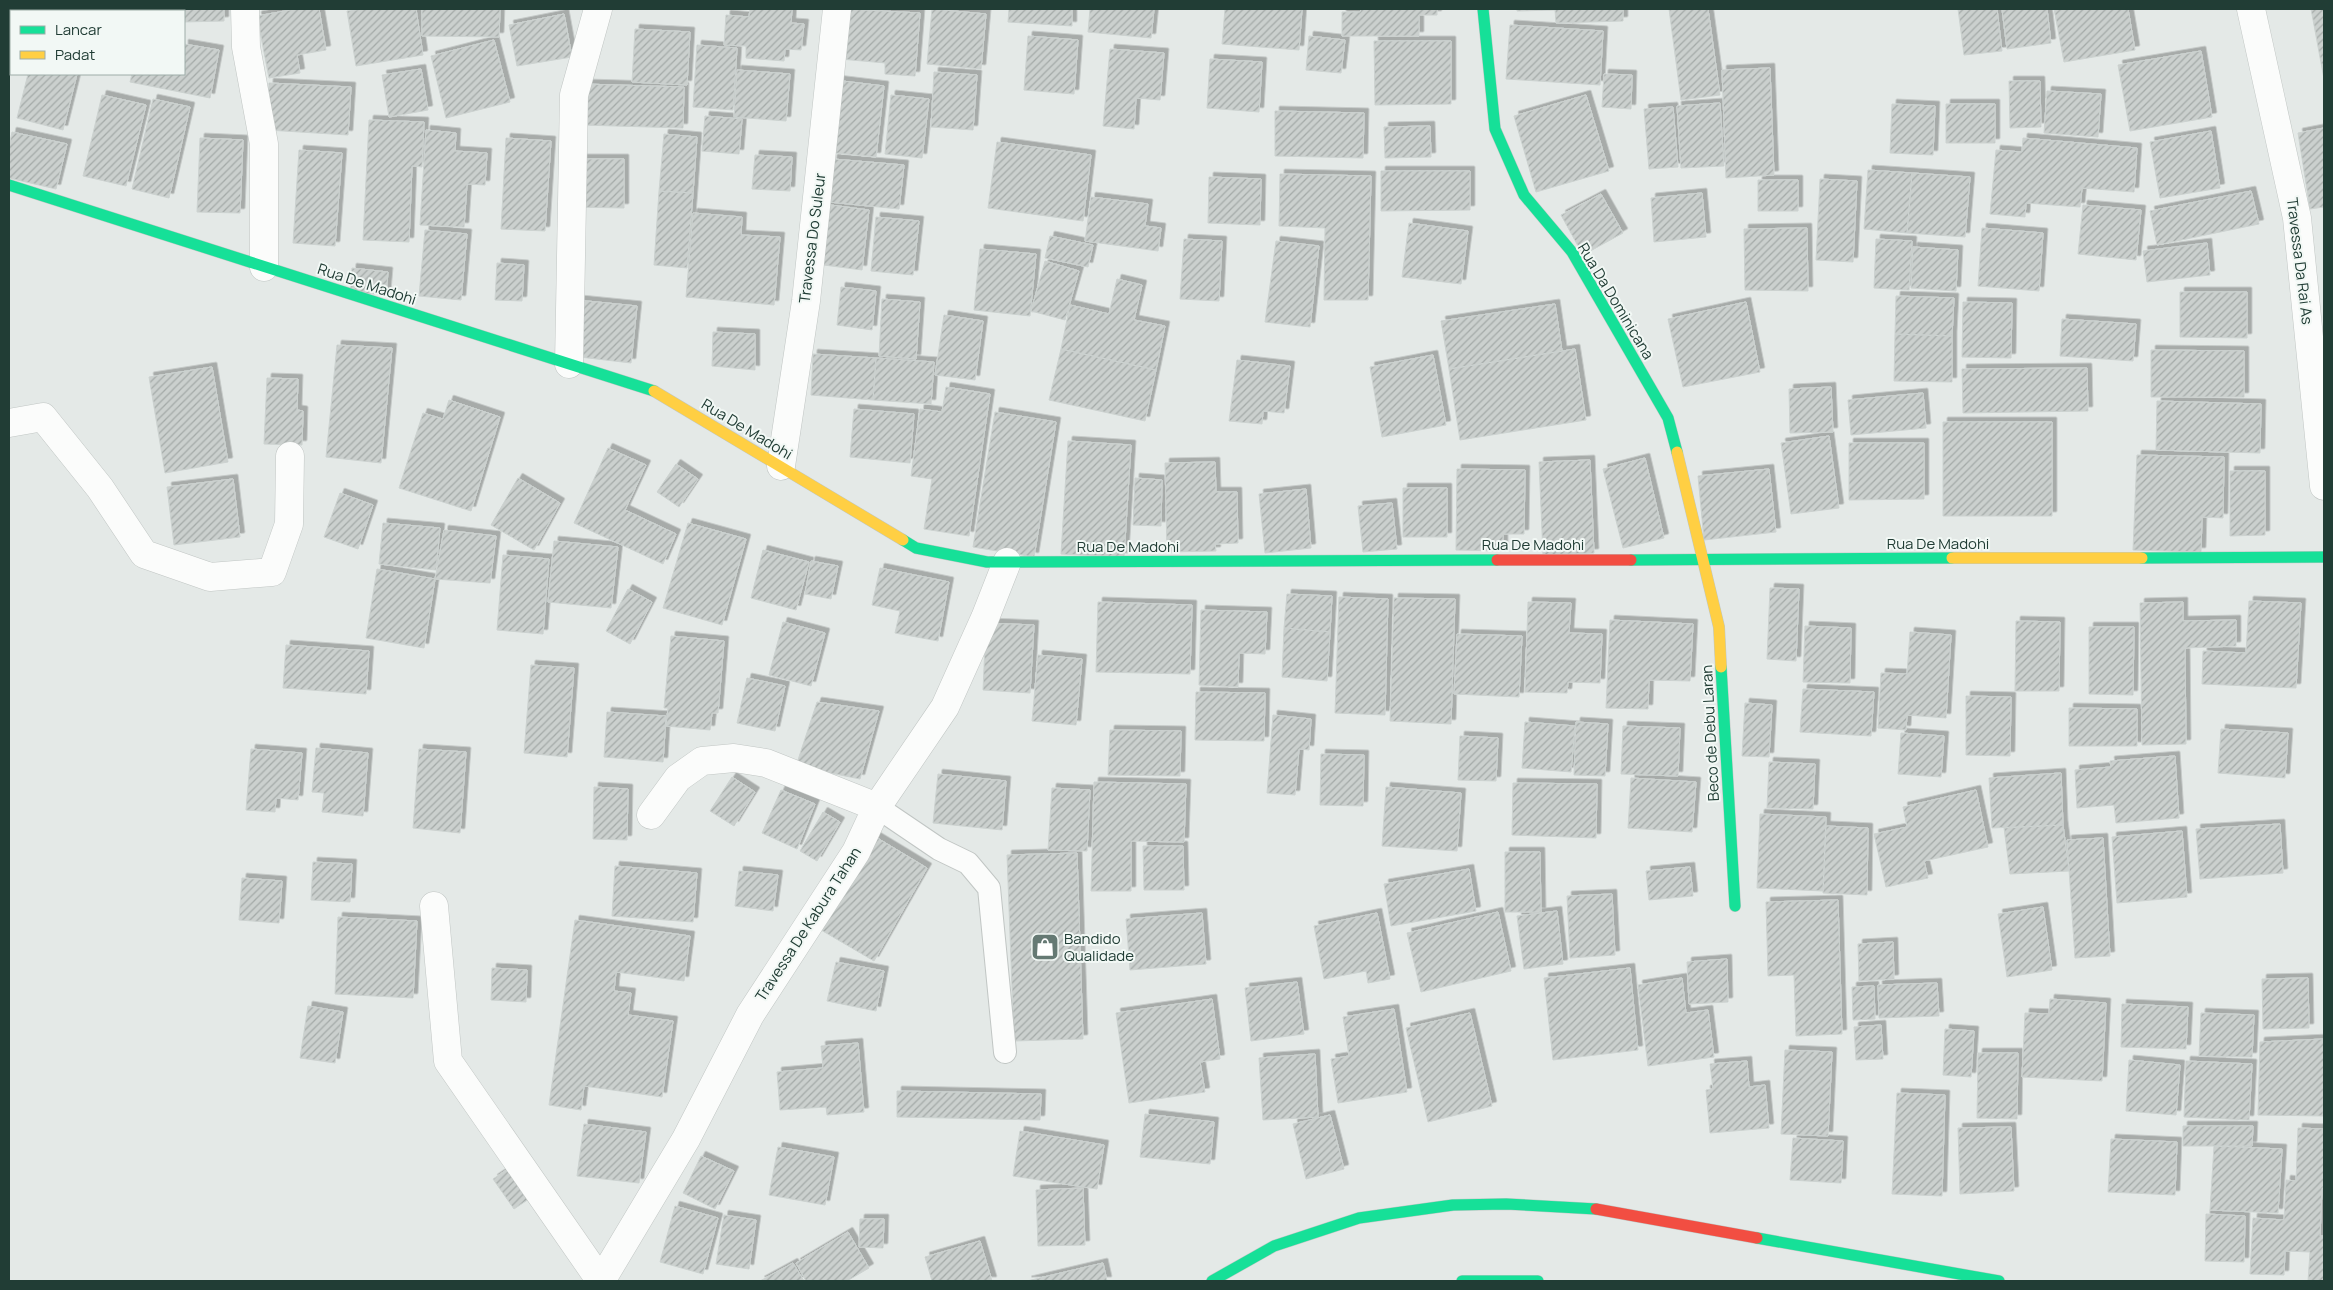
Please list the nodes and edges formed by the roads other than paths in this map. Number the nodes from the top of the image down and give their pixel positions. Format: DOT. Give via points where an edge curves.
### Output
graph roads {
  1 [pos="245,9"];
  2 [pos="598,9"];
  3 [pos="837,9"];
  4 [pos="1483,9"];
  5 [pos="2251,9"];
  6 [pos="9,185"];
  7 [pos="264,267"];
  8 [pos="569,364"];
  9 [pos="9,423"];
  10 [pos="290,456"];
  11 [pos="781,466"];
  12 [pos="2324,486"];
  13 [pos="2324,557"];
  14 [pos="1704,559"];
  15 [pos="1007,562"];
  16 [pos="877,807"];
  17 [pos="651,815"];
  18 [pos="434,906"];
  19 [pos="1735,906"];
  20 [pos="1005,1052"];
  21 [pos="600,1280"];
  22 [pos="1212,1281"];
  23 [pos="1462,1281"];
  24 [pos="1538,1281"];
  25 [pos="1999,1281"];
  1 -- 7 [label="street" via="246,47 264,144"];
  2 -- 8 [label="street" via="574,95"];
  3 -- 11 [label="street, Travessa Do Suleur" via="806,301"];
  4 -- 14 [label="street, Rua Da Dominicana" via="1495,129 1524,195 1572,252 1668,418"];
  5 -- 12 [label="street, Travessa Da Rai As" via="2297,218"];
  6 -- 7 [label="street, Rua De Madohi"];
  7 -- 8 [label="street, Rua De Madohi"];
  8 -- 11 [label="street, Rua De Madohi" via="654,391"];
  9 -- 10 [label="street" via="43,417 100,488 144,554 210,576 272,572 290,524"];
  11 -- 15 [label="street, Rua De Madohi" via="916,548 987,562"];
  13 -- 14 [label="street, Rua De Madohi"];
  14 -- 15 [label="street, Rua De Madohi"];
  14 -- 19 [label="street, Beco de Debu Laran" via="1719,627"];
  15 -- 16 [label="street, Travessa De Kabura Tahan" via="945,707"];
  16 -- 17 [label="street" via="766,762 734,758 702,762 678,778"];
  16 -- 20 [label="lane" via="939,849 968,863 989,888"];
  16 -- 21 [label="street, Travessa De Kabura Tahan" via="856,852 750,1015 686,1139"];
  18 -- 21 [label="street" via="448,1061"];
  22 -- 25 [label="street" via="1274,1246 1359,1218 1453,1205 1506,1204 1586,1207"];
  23 -- 24 [label="street"];
}
